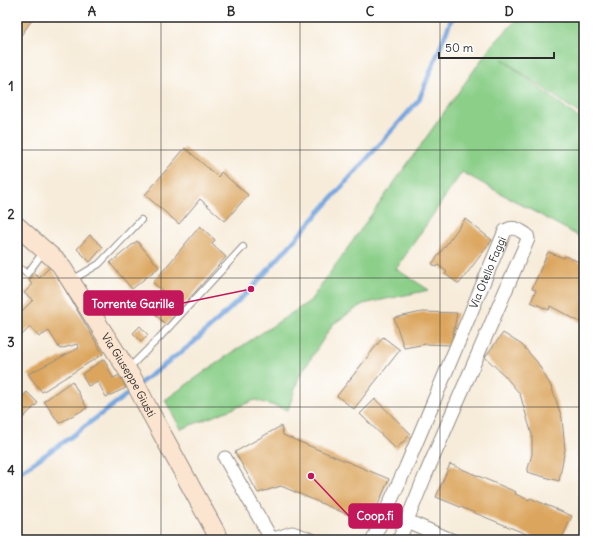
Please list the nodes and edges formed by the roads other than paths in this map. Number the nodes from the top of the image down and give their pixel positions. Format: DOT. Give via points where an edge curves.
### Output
graph roads {
  1 [pos="141,220"];
  2 [pos="17,226"];
  3 [pos="243,247"];
  4 [pos="45,250"];
  5 [pos="17,266"];
  6 [pos="71,281"];
  7 [pos="130,374"];
  8 [pos="225,458"];
  9 [pos="406,467"];
  10 [pos="425,476"];
  11 [pos="407,521"];
  12 [pos="217,538"];
  13 [pos="272,540"];
  14 [pos="312,540"];
  15 [pos="373,540"];
  16 [pos="399,540"];
  17 [pos="451,540"];
  1 -- 6 [label="lane" via="100,264"];
  2 -- 4 [label="street, Via Giuseppe Giusti"];
  3 -- 7 [label="lane" via="159,338"];
  4 -- 5 [label="lane" via="27,274"];
  4 -- 6 [label="street, Via Giuseppe Giusti" via="60,264"];
  6 -- 7 [label="street, Via Giuseppe Giusti"];
  7 -- 12 [label="street, Via Giuseppe Giusti"];
  8 -- 13 [label="street"];
  9 -- 10 [label="street"];
  9 -- 10 [label="street, Via Otello Faggi" via="506,231 513,227 527,235 528,239"];
  9 -- 15 [label="street, Via Otello Faggi"];
  10 -- 11 [label="street, Via Otello Faggi"];
  11 -- 16 [label="street, Via Otello Faggi"];
  11 -- 17 [label="street"];
  13 -- 14 [label="street" via="292,533"];
}
